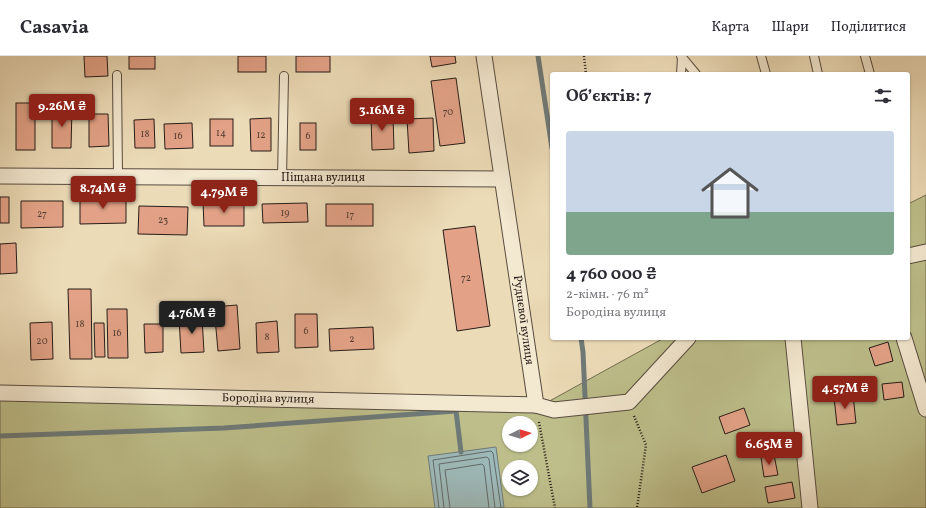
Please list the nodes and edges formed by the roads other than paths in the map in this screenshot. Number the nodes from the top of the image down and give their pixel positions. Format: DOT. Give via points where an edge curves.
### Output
graph roads {
  1 [pos="484,56"];
  2 [pos="682,56"];
  3 [pos="761,56"];
  4 [pos="814,56"];
  5 [pos="865,56"];
  6 [pos="681,72"];
  7 [pos="694,72"];
  8 [pos="765,72"];
  9 [pos="818,72"];
  10 [pos="869,72"];
  11 [pos="117,75"];
  12 [pos="284,76"];
  13 [pos="0,176"];
  14 [pos="118,177"];
  15 [pos="282,178"];
  16 [pos="502,179"];
  17 [pos="926,252"];
  18 [pos="910,256"];
  19 [pos="686,340"];
  20 [pos="793,340"];
  21 [pos="905,340"];
  22 [pos="0,393"];
  23 [pos="536,405"];
  24 [pos="926,409"];
  25 [pos="810,508"];
  1 -- 16 [label="street, Руднєвої вулиця"];
  2 -- 6 [label="lane"];
  2 -- 7 [label="lane"];
  3 -- 8 [label="lane"];
  4 -- 9 [label="lane"];
  5 -- 10 [label="lane"];
  11 -- 14 [label="lane"];
  12 -- 15 [label="lane"];
  13 -- 14 [label="street, Піщана вулиця"];
  14 -- 15 [label="street, Піщана вулиця"];
  15 -- 16 [label="street, Піщана вулиця"];
  16 -- 23 [label="street, Руднєвої вулиця"];
  17 -- 18 [label="street"];
  19 -- 23 [label="street" via="629,402 554,410"];
  20 -- 25 [label="street"];
  21 -- 24 [label="street"];
  22 -- 23 [label="street, Бородіна вулиця"];
}
